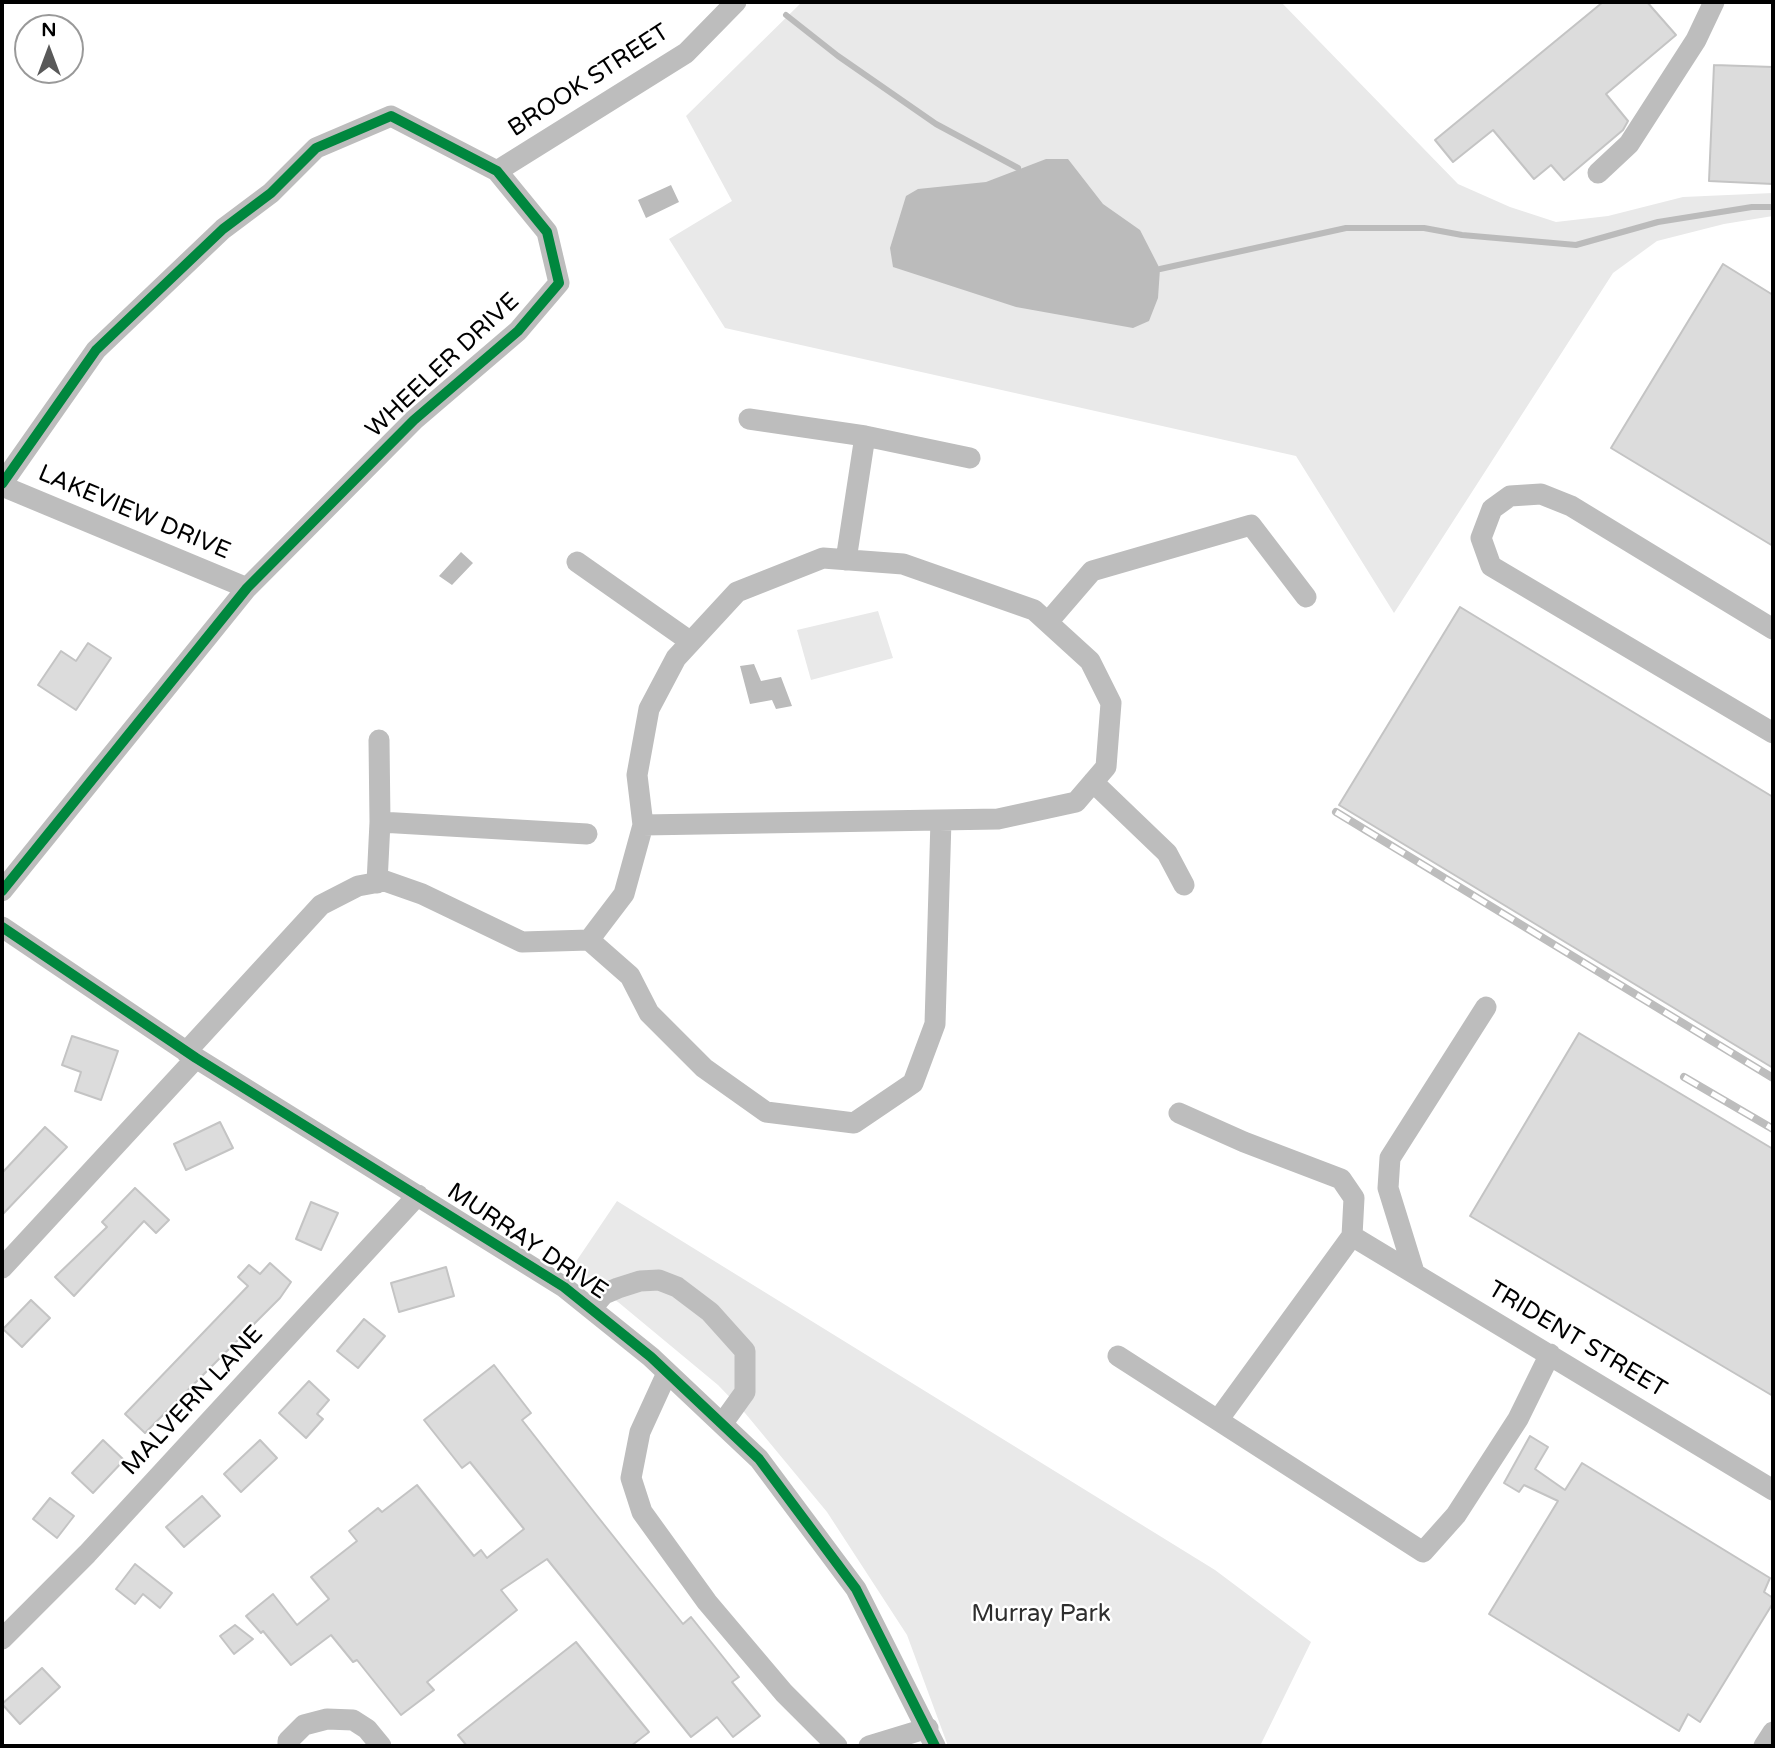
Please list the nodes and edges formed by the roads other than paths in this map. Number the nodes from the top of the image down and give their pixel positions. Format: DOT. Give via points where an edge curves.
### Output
graph roads {
  1 [pos="736,2"];
  2 [pos="1714,2"];
  3 [pos="497,171"];
  4 [pos="1598,173"];
  5 [pos="749,419"];
  6 [pos="865,436"];
  7 [pos="970,458"];
  8 [pos="2,485"];
  9 [pos="846,560"];
  10 [pos="577,562"];
  11 [pos="247,588"];
  12 [pos="1306,597"];
  13 [pos="1048,622"];
  14 [pos="1773,629"];
  15 [pos="691,642"];
  16 [pos="1773,733"];
  17 [pos="379,740"];
  18 [pos="1093,782"];
  19 [pos="941,820"];
  20 [pos="380,822"];
  21 [pos="643,825"];
  22 [pos="587,834"];
  23 [pos="377,883"];
  24 [pos="1184,885"];
  25 [pos="2,891"];
  26 [pos="2,927"];
  27 [pos="589,940"];
  28 [pos="1486,1007"];
  29 [pos="191,1055"];
  30 [pos="1179,1113"];
  31 [pos="418,1195"];
  32 [pos="1352,1236"];
  33 [pos="2,1268"];
  34 [pos="1414,1272"];
  35 [pos="593,1308"];
  36 [pos="1550,1354"];
  37 [pos="1118,1356"];
  38 [pos="667,1373"];
  39 [pos="1218,1420"];
  40 [pos="722,1424"];
  41 [pos="1773,1490"];
  42 [pos="2,1639"];
  43 [pos="1773,1732"];
  44 [pos="931,1737"];
  45 [pos="288,1746"];
  46 [pos="381,1746"];
  47 [pos="837,1746"];
  48 [pos="869,1746"];
  49 [pos="1764,1746"];
  1 -- 3 [label="street, BROOK STREET" via="686,53"];
  2 -- 4 [label="street" via="1696,40 1629,144"];
  3 -- 8 [label="street, WHEELER DRIVE" via="391,116 316,148 96,350"];
  3 -- 11 [label="street, WHEELER DRIVE" via="547,232 559,283 518,331 414,420"];
  5 -- 6 [label="street"];
  6 -- 7 [label="street"];
  6 -- 9 [label="street"];
  8 -- 11 [label="street, LAKEVIEW DRIVE"];
  9 -- 13 [label="street" via="903,564 1034,610"];
  9 -- 15 [label="street" via="824,558 737,592"];
  10 -- 15 [label="street"];
  11 -- 25 [label="street, WHEELER DRIVE"];
  12 -- 13 [label="street" via="1251,526 1092,571"];
  13 -- 18 [label="street" via="1090,662 1111,703 1106,767"];
  14 -- 16 [label="street" via="1571,506 1541,494 1510,496 1492,509 1480,538 1491,566"];
  15 -- 21 [label="street" via="676,658 649,709 637,775"];
  17 -- 20 [label="street"];
  18 -- 19 [label="street" via="1076,802 998,819"];
  18 -- 24 [label="street" via="1167,853"];
  19 -- 21 [label="street"];
  19 -- 27 [label="street" via="935,1024 913,1083 854,1123 766,1112 704,1068 649,1013 630,976"];
  20 -- 22 [label="street"];
  20 -- 23 [label="street"];
  21 -- 27 [label="street" via="624,894"];
  23 -- 27 [label="street" via="385,881 422,894 522,942"];
  23 -- 29 [label="street" via="358,886 321,905"];
  26 -- 29 [label="street, MURRAY DRIVE"];
  28 -- 34 [label="street" via="1390,1158 1388,1188"];
  29 -- 31 [label="street, MURRAY DRIVE"];
  29 -- 33 [label="street"];
  30 -- 32 [label="street" via="1341,1179 1354,1198"];
  31 -- 35 [label="street, MURRAY DRIVE"];
  31 -- 42 [label="street, MALVERN LANE" via="87,1554"];
  32 -- 34 [label="street, TRIDENT STREET"];
  32 -- 39 [label="street"];
  34 -- 36 [label="street, TRIDENT STREET"];
  35 -- 38 [label="street, MURRAY DRIVE"];
  35 -- 40 [label="street" via="604,1294 618,1288 640,1280 659,1280 710,1311 745,1351 745,1392"];
  36 -- 39 [label="street" via="1518,1419 1456,1515 1423,1552"];
  36 -- 41 [label="street, TRIDENT STREET"];
  37 -- 39 [label="street"];
  38 -- 40 [label="street, MURRAY DRIVE"];
  38 -- 47 [label="street" via="640,1432 631,1478 642,1512 707,1602 784,1693"];
  40 -- 44 [label="street, MURRAY DRIVE" via="759,1459 856,1589"];
  43 -- 49 [label="street"];
  44 -- 48 [label="street"];
  45 -- 46 [label="street" via="304,1725 327,1719 353,1720"];
}
